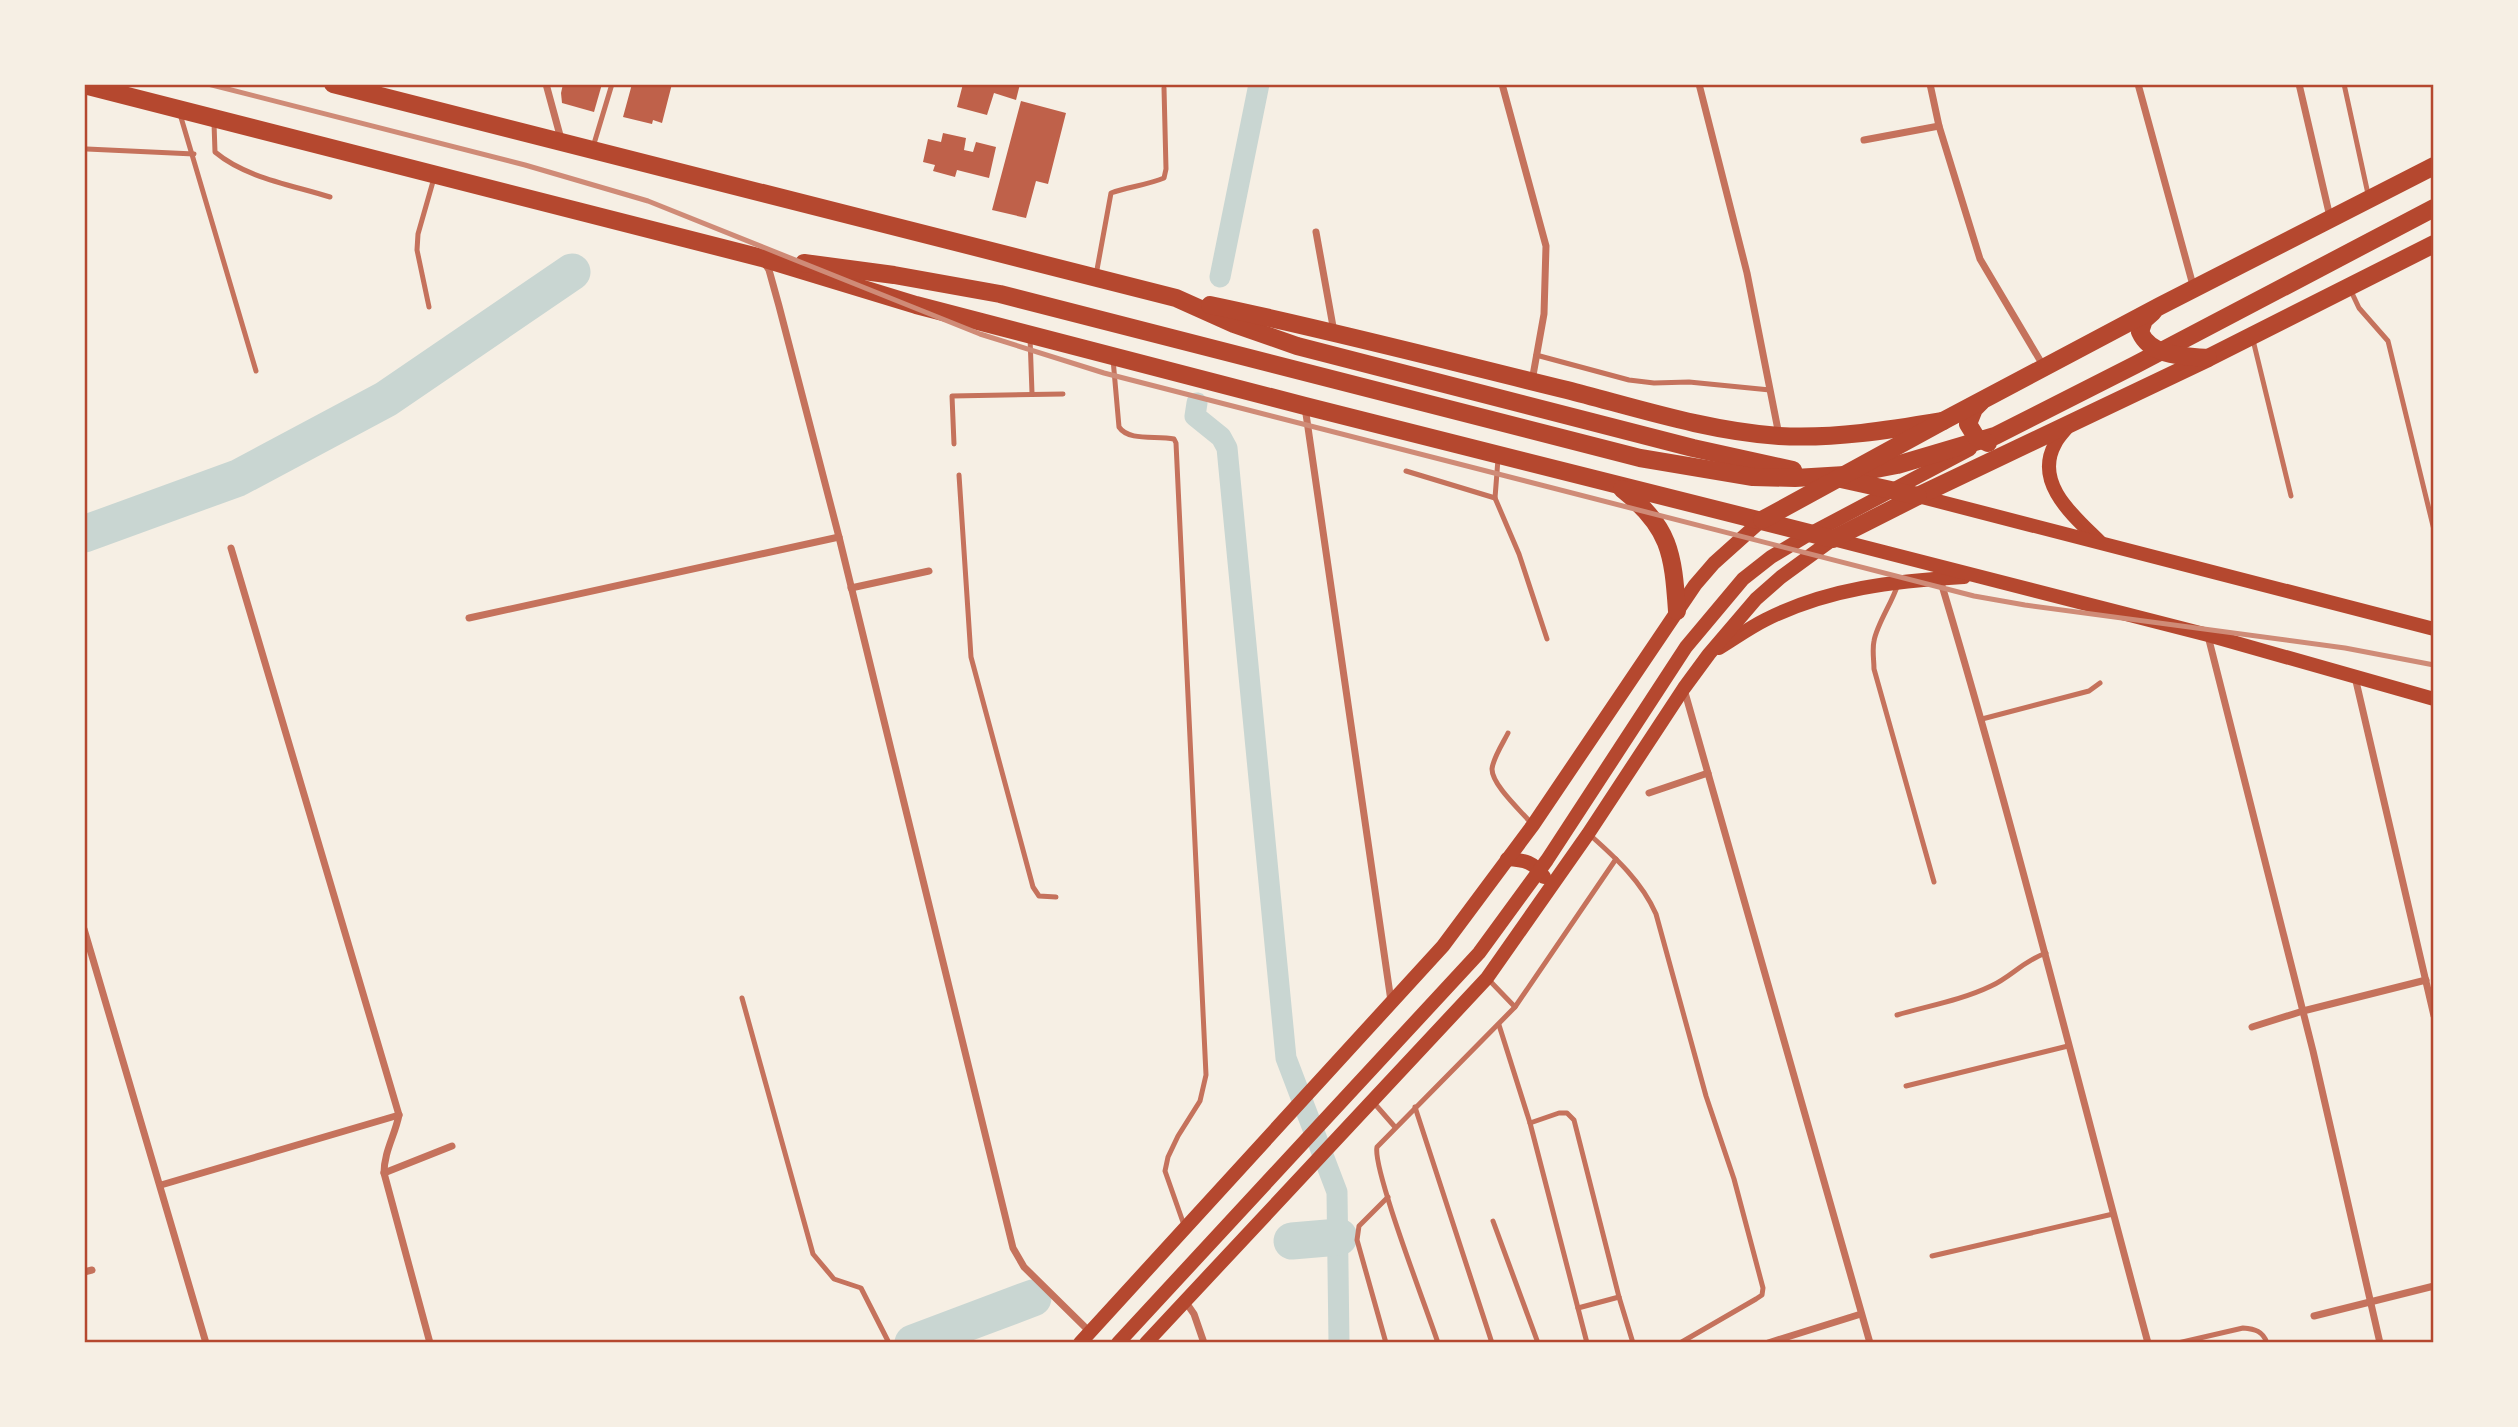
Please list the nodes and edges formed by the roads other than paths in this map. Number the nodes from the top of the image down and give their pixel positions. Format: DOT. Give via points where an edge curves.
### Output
graph roads {
  1 [pos="332,84"];
  2 [pos="546,84"];
  3 [pos="612,84"];
  4 [pos="1503,84"];
  5 [pos="1699,84"];
  6 [pos="1930,84"];
  7 [pos="2138,84"];
  8 [pos="2299,84"];
  9 [pos="2344,84"];
  10 [pos="84,85"];
  11 [pos="1164,88"];
  12 [pos="372,90"];
  13 [pos="178,108"];
  14 [pos="214,117"];
  15 [pos="1939,126"];
  16 [pos="1864,140"];
  17 [pos="562,143"];
  18 [pos="87,149"];
  19 [pos="592,150"];
  20 [pos="194,154"];
  21 [pos="2434,166"];
  22 [pos="434,175"];
  23 [pos="330,197"];
  24 [pos="2370,201"];
  25 [pos="2434,208"];
  26 [pos="2331,221"];
  27 [pos="1316,232"];
  28 [pos="2434,244"];
  29 [pos="762,258"];
  30 [pos="1096,278"];
  31 [pos="2349,288"];
  32 [pos="2194,290"];
  33 [pos="1176,299"];
  34 [pos="2160,306"];
  35 [pos="429,307"];
  36 [pos="1335,332"];
  37 [pos="1030,334"];
  38 [pos="2252,337"];
  39 [pos="1113,355"];
  40 [pos="1536,355"];
  41 [pos="2208,358"];
  42 [pos="2045,368"];
  43 [pos="256,371"];
  44 [pos="1531,382"];
  45 [pos="1460,388"];
  46 [pos="1770,390"];
  47 [pos="1032,393"];
  48 [pos="1063,394"];
  49 [pos="1985,399"];
  50 [pos="1305,406"];
  51 [pos="1943,421"];
  52 [pos="2069,424"];
  53 [pos="1779,436"];
  54 [pos="1994,436"];
  55 [pos="1448,442"];
  56 [pos="2030,443"];
  57 [pos="954,444"];
  58 [pos="1498,455"];
  59 [pos="1406,471"];
  60 [pos="959,475"];
  61 [pos="1837,478"];
  62 [pos="1617,485"];
  63 [pos="1917,496"];
  64 [pos="2291,496"];
  65 [pos="1495,498"];
  66 [pos="1762,520"];
  67 [pos="2434,530"];
  68 [pos="839,537"];
  69 [pos="1833,539"];
  70 [pos="2102,543"];
  71 [pos="231,548"];
  72 [pos="929,571"];
  73 [pos="1980,576"];
  74 [pos="1940,578"];
  75 [pos="1900,582"];
  76 [pos="852,588"];
  77 [pos="1677,611"];
  78 [pos="469,618"];
  79 [pos="2434,629"];
  80 [pos="2208,635"];
  81 [pos="1547,639"];
  82 [pos="1709,654"];
  83 [pos="2354,676"];
  84 [pos="2099,683"];
  85 [pos="1684,688"];
  86 [pos="2434,699"];
  87 [pos="1982,719"];
  88 [pos="1507,733"];
  89 [pos="1707,773"];
  90 [pos="1649,793"];
  91 [pos="1534,825"];
  92 [pos="1588,834"];
  93 [pos="1507,859"];
  94 [pos="1616,859"];
  95 [pos="1934,882"];
  96 [pos="1547,891"];
  97 [pos="1056,897"];
  98 [pos="84,929"];
  99 [pos="2046,953"];
  100 [pos="1487,978"];
  101 [pos="2426,980"];
  102 [pos="742,998"];
  103 [pos="1392,1004"];
  104 [pos="1515,1007"];
  105 [pos="2303,1011"];
  106 [pos="1897,1015"];
  107 [pos="2434,1016"];
  108 [pos="1499,1025"];
  109 [pos="2252,1027"];
  110 [pos="2068,1046"];
  111 [pos="1906,1086"];
  112 [pos="1372,1101"];
  113 [pos="1415,1107"];
  114 [pos="399,1115"];
  115 [pos="1530,1123"];
  116 [pos="1395,1127"];
  117 [pos="452,1146"];
  118 [pos="384,1173"];
  119 [pos="161,1185"];
  120 [pos="1388,1197"];
  121 [pos="2113,1214"];
  122 [pos="1493,1220"];
  123 [pos="1185,1228"];
  124 [pos="1932,1256"];
  125 [pos="2434,1286"];
  126 [pos="1619,1297"];
  127 [pos="1185,1300"];
  128 [pos="2370,1301"];
  129 [pos="1578,1308"];
  130 [pos="1861,1314"];
  131 [pos="2314,1316"];
  132 [pos="1090,1332"];
  133 [pos="206,1343"];
  134 [pos="430,1343"];
  135 [pos="889,1343"];
  136 [pos="1080,1343"];
  137 [pos="1118,1343"];
  138 [pos="1146,1343"];
  139 [pos="1204,1343"];
  140 [pos="1385,1343"];
  141 [pos="1438,1343"];
  142 [pos="1492,1343"];
  143 [pos="1538,1343"];
  144 [pos="1587,1343"];
  145 [pos="1633,1343"];
  146 [pos="1680,1343"];
  147 [pos="1768,1343"];
  148 [pos="1870,1343"];
  149 [pos="2148,1343"];
  150 [pos="2178,1343"];
  151 [pos="2267,1343"];
  152 [pos="2380,1343"];
  1 -- 12 [label="highway"];
  2 -- 17 [label="street"];
  3 -- 19 [label="lane"];
  4 -- 40 [label="street" via="1546,246 1544,314"];
  5 -- 46 [label="street" via="1747,273"];
  6 -- 15 [label="street"];
  7 -- 32 [label="street"];
  8 -- 26 [label="street"];
  9 -- 24 [label="lane"];
  10 -- 13 [label="highway"];
  11 -- 30 [label="lane" via="1164,178 1111,193"];
  12 -- 17 [label="highway"];
  13 -- 14 [label="highway"];
  13 -- 20 [label="lane"];
  14 -- 22 [label="highway"];
  14 -- 23 [label="lane" via="215,152 227,162"];
  15 -- 16 [label="street"];
  15 -- 42 [label="street" via="1980,259"];
  17 -- 19 [label="highway"];
  18 -- 20 [label="lane"];
  19 -- 30 [label="highway"];
  20 -- 43 [label="lane"];
  21 -- 24 [label="highway"];
  22 -- 29 [label="highway"];
  22 -- 35 [label="lane" via="417,250"];
  24 -- 26 [label="highway"];
  25 -- 54 [label="highway"];
  26 -- 32 [label="highway"];
  27 -- 36 [label="street"];
  28 -- 31 [label="highway"];
  29 -- 37 [label="highway" via="837,283"];
  29 -- 54 [label="highway" via="988,292 1640,458 1753,477 1846,475"];
  29 -- 68 [label="street" via="779,306"];
  30 -- 33 [label="highway"];
  31 -- 38 [label="highway"];
  31 -- 67 [label="lane" via="2359,308 2388,341"];
  32 -- 34 [label="highway"];
  33 -- 36 [label="highway"];
  33 -- 45 [label="highway" via="1297,346"];
  34 -- 41 [label="highway" via="2142,324 2140,332 2149,345 2176,355"];
  34 -- 42 [label="highway"];
  36 -- 44 [label="highway"];
  37 -- 39 [label="highway"];
  37 -- 47 [label="lane"];
  38 -- 41 [label="highway"];
  38 -- 64 [label="lane"];
  39 -- 50 [label="highway"];
  39 -- 123 [label="lane" via="1122,432 1177,443 1206,1075 1200,1101 1178,1136 1165,1171"];
  40 -- 44 [label="street"];
  40 -- 46 [label="lane" via="1629,380"];
  41 -- 52 [label="highway"];
  42 -- 49 [label="highway"];
  44 -- 53 [label="highway" via="1714,427"];
  45 -- 55 [label="highway"];
  45 -- 61 [label="highway" via="1724,455"];
  46 -- 53 [label="street"];
  47 -- 48 [label="lane"];
  47 -- 57 [label="lane" via="952,396"];
  49 -- 51 [label="highway"];
  49 -- 56 [label="highway" via="1969,416 1976,437 1993,444"];
  50 -- 55 [label="highway"];
  50 -- 103 [label="street"];
  51 -- 53 [label="highway" via="1857,434"];
  51 -- 61 [label="highway"];
  52 -- 56 [label="highway"];
  52 -- 70 [label="main road" via="2049,458 2051,481 2063,506"];
  54 -- 137 [label="main road" via="1806,536 1743,579 1686,648 1500,926"];
  55 -- 58 [label="highway"];
  56 -- 63 [label="highway"];
  58 -- 62 [label="highway"];
  58 -- 65 [label="lane"];
  59 -- 65 [label="lane"];
  60 -- 97 [label="lane" via="971,657 1033,887 1039,896"];
  61 -- 63 [label="highway"];
  61 -- 66 [label="highway"];
  62 -- 66 [label="highway"];
  62 -- 77 [label="highway" via="1643,505 1664,535 1674,572"];
  63 -- 69 [label="highway"];
  63 -- 70 [label="main road"];
  65 -- 81 [label="lane"];
  66 -- 69 [label="highway"];
  66 -- 77 [label="main road" via="1714,563"];
  68 -- 76 [label="street"];
  68 -- 78 [label="street"];
  69 -- 73 [label="main road"];
  69 -- 82 [label="main road" via="1756,599"];
  70 -- 79 [label="main road"];
  71 -- 114 [label="street"];
  72 -- 76 [label="street"];
  73 -- 74 [label="main road"];
  73 -- 80 [label="main road"];
  74 -- 75 [label="main road"];
  74 -- 87 [label="street"];
  75 -- 82 [label="main road" via="1870,585 1800,604 1763,620"];
  75 -- 95 [label="lane" via="1873,643 1874,669"];
  76 -- 132 [label="street" via="1013,1248 1024,1267"];
  77 -- 91 [label="main road"];
  80 -- 83 [label="main road"];
  80 -- 105 [label="street"];
  82 -- 85 [label="main road"];
  83 -- 86 [label="main road"];
  83 -- 101 [label="street"];
  84 -- 87 [label="lane" via="2088,691"];
  85 -- 89 [label="street"];
  85 -- 92 [label="main road"];
  87 -- 99 [label="street"];
  88 -- 91 [label="lane" via="1492,766 1493,775"];
  89 -- 90 [label="street"];
  89 -- 130 [label="street"];
  91 -- 93 [label="main road"];
  92 -- 94 [label="lane"];
  92 -- 96 [label="main road"];
  93 -- 96 [label="main road" via="1536,866"];
  93 -- 103 [label="main road" via="1443,946"];
  94 -- 104 [label="lane"];
  94 -- 146 [label="lane" via="1642,888 1656,915 1763,1288 1756,1299"];
  96 -- 100 [label="main road"];
  98 -- 119 [label="street"];
  99 -- 106 [label="lane" via="2030,958 1979,992"];
  99 -- 110 [label="street"];
  100 -- 104 [label="lane"];
  100 -- 112 [label="main road"];
  101 -- 105 [label="street"];
  101 -- 107 [label="street"];
  102 -- 135 [label="lane" via="813,1254 834,1279 861,1288"];
  103 -- 123 [label="main road"];
  104 -- 108 [label="lane"];
  105 -- 109 [label="street"];
  105 -- 128 [label="street"];
  108 -- 113 [label="lane"];
  108 -- 115 [label="lane"];
  110 -- 111 [label="lane"];
  110 -- 121 [label="street"];
  112 -- 116 [label="lane"];
  112 -- 127 [label="main road"];
  113 -- 116 [label="lane"];
  113 -- 142 [label="lane"];
  114 -- 118 [label="street" via="384,1157"];
  114 -- 119 [label="street"];
  115 -- 126 [label="lane" via="1559,1113 1574,1120"];
  115 -- 129 [label="lane"];
  116 -- 120 [label="lane" via="1375,1152"];
  117 -- 118 [label="street"];
  118 -- 134 [label="street"];
  119 -- 133 [label="street"];
  120 -- 140 [label="lane" via="1357,1232"];
  120 -- 141 [label="lane"];
  121 -- 124 [label="lane"];
  121 -- 149 [label="street"];
  122 -- 143 [label="lane"];
  123 -- 132 [label="main road"];
  125 -- 128 [label="street"];
  126 -- 129 [label="lane"];
  126 -- 145 [label="lane"];
  127 -- 138 [label="main road"];
  127 -- 139 [label="street"];
  128 -- 131 [label="street"];
  128 -- 152 [label="street"];
  129 -- 144 [label="lane"];
  130 -- 147 [label="street"];
  130 -- 148 [label="street"];
  132 -- 136 [label="main road"];
  150 -- 151 [label="lane" via="2243,1328 2254,1328"];
}
